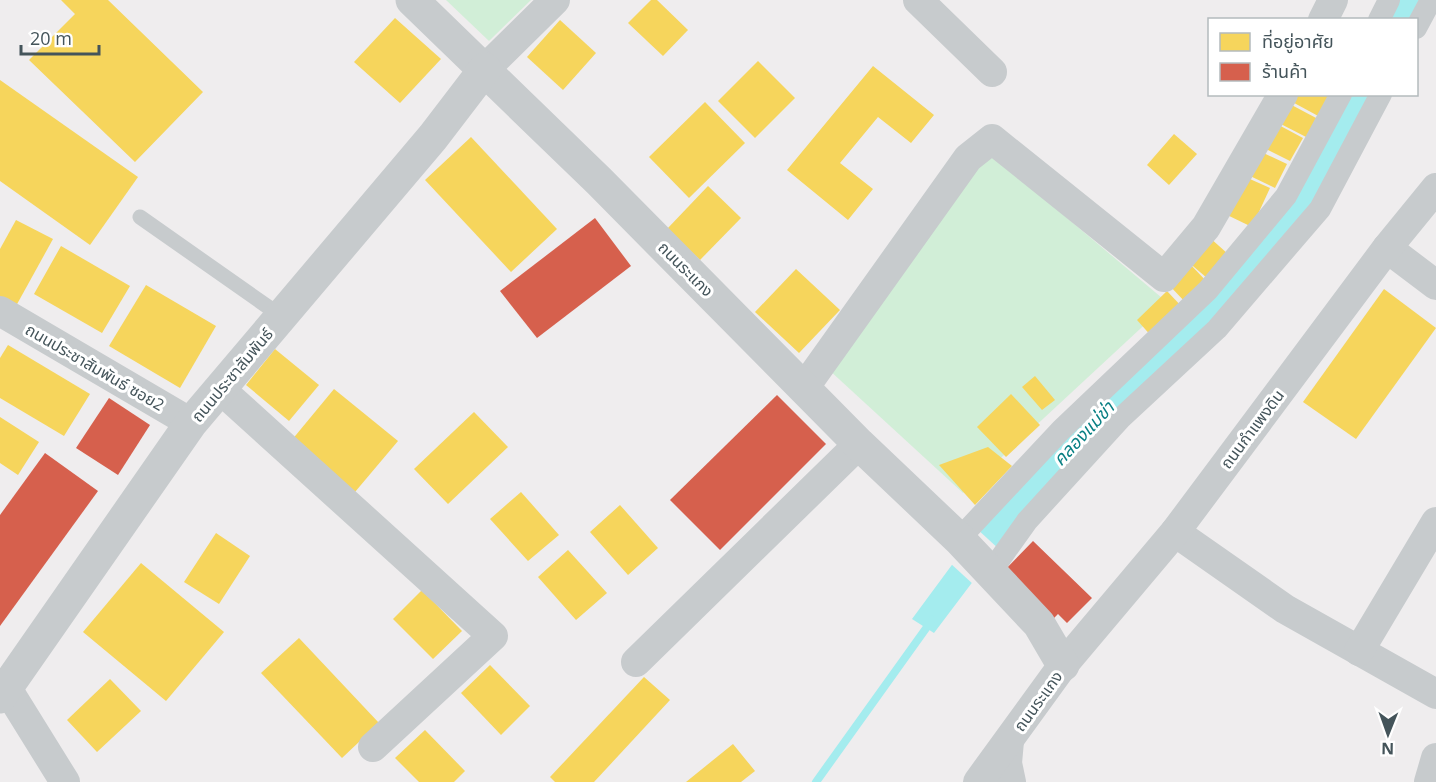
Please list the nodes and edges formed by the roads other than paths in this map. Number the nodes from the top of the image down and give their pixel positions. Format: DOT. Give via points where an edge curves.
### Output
graph roads {
  1 [pos="412,0"];
  2 [pos="555,0"];
  3 [pos="918,0"];
  4 [pos="1333,0"];
  5 [pos="1389,0"];
  6 [pos="1431,0"];
  7 [pos="1324,18"];
  8 [pos="1380,18"];
  9 [pos="1418,24"];
  10 [pos="485,69"];
  11 [pos="992,72"];
  12 [pos="1283,96"];
  13 [pos="1340,96"];
  14 [pos="1380,96"];
  15 [pos="1436,188"];
  16 [pos="140,217"];
  17 [pos="1387,248"];
  18 [pos="1436,285"];
  19 [pos="0,311"];
  20 [pos="281,316"];
  21 [pos="804,388"];
  22 [pos="220,389"];
  23 [pos="191,423"];
  24 [pos="859,444"];
  25 [pos="1436,522"];
  26 [pos="1175,532"];
  27 [pos="963,535"];
  28 [pos="994,566"];
  29 [pos="1359,651"];
  30 [pos="636,662"];
  31 [pos="1063,665"];
  32 [pos="3,692"];
  33 [pos="1436,694"];
  34 [pos="1009,741"];
  35 [pos="373,747"];
  36 [pos="1436,758"];
  37 [pos="65,782"];
  38 [pos="978,782"];
  39 [pos="1011,782"];
  40 [pos="1429,782"];
  1 -- 10 [label="street, ถนนระแกง"];
  2 -- 10 [label="street"];
  3 -- 11 [label="street"];
  4 -- 7 [label="street"];
  5 -- 8 [label="street"];
  6 -- 9 [label="street"];
  10 -- 20 [label="street, ถนนประชาสัมพันธ์" via="433,137"];
  10 -- 21 [label="street, ถนนระแกง"];
  12 -- 21 [label="street" via="1206,227 1164,277 992,139 968,158"];
  13 -- 27 [label="street" via="1286,196 1208,290 1060,430"];
  14 -- 28 [label="street" via="1320,209 1217,329 1120,419 1027,521"];
  15 -- 17 [label="street, ถนนกำแพงดิน"];
  16 -- 20 [label="lane"];
  17 -- 18 [label="street"];
  17 -- 26 [label="street, ถนนกำแพงดิน"];
  19 -- 23 [label="street, ถนนประชาสัมพันธ์ ซอย2"];
  20 -- 22 [label="street, ถนนประชาสัมพันธ์"];
  21 -- 24 [label="street, ถนนระแกง"];
  22 -- 23 [label="street, ถนนประชาสัมพันธ์"];
  22 -- 35 [label="street" via="493,636"];
  23 -- 32 [label="street, ถนนประชาสัมพันธ์"];
  24 -- 27 [label="street, ถนนระแกง"];
  24 -- 30 [label="street"];
  25 -- 29 [label="street"];
  26 -- 29 [label="street" via="1285,609"];
  26 -- 31 [label="street, ถนนกำแพงดิน"];
  27 -- 28 [label="street, ถนนระแกง"];
  28 -- 31 [label="street, ถนนระแกง" via="1039,624"];
  29 -- 33 [label="street"];
  31 -- 34 [label="street, ถนนระแกง"];
  32 -- 37 [label="street"];
  34 -- 38 [label="street"];
  34 -- 39 [label="street, ถนนระแกง" via="1007,763"];
  36 -- 40 [label="street"];
}
